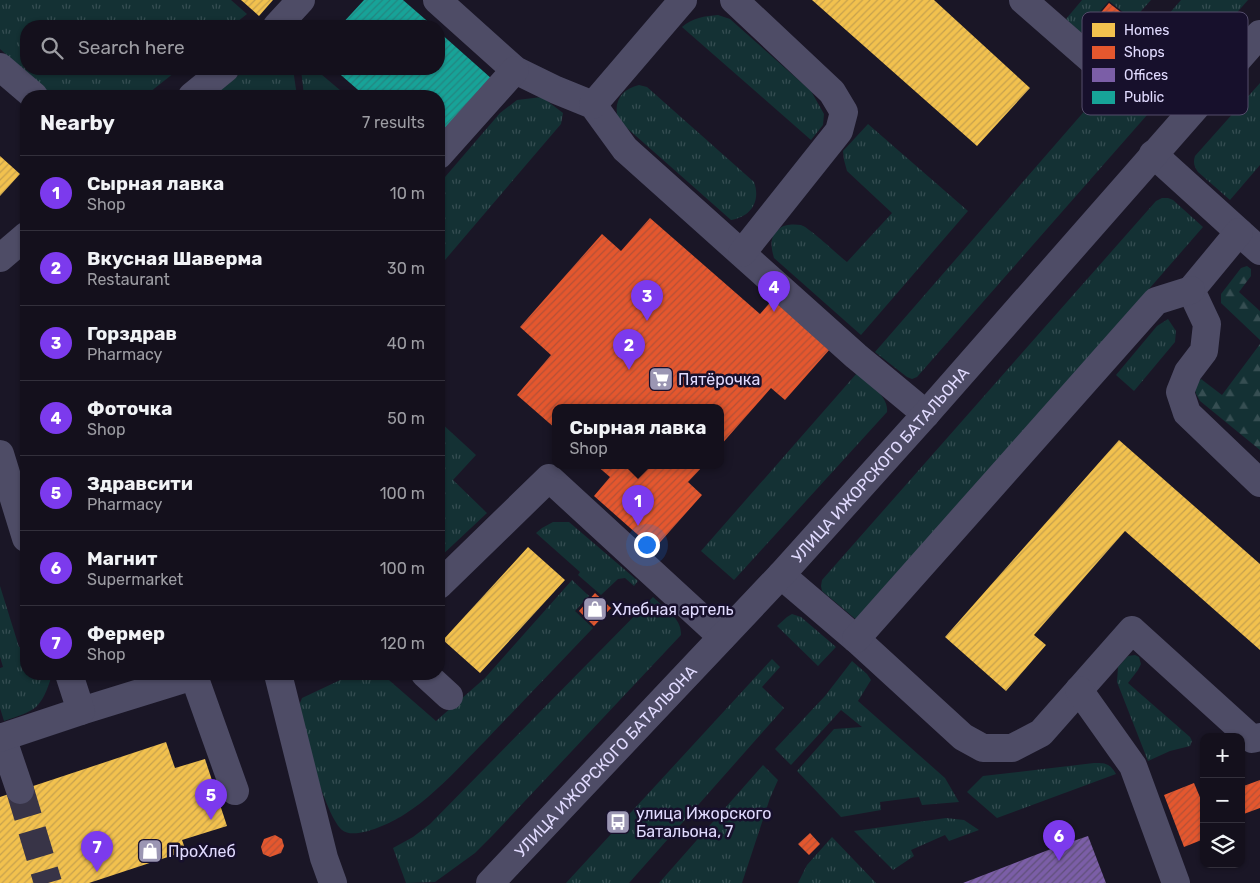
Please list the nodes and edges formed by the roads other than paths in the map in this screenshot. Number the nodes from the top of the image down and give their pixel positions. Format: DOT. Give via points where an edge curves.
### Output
graph roads {
  1 [pos="301,0"];
  2 [pos="437,0"];
  3 [pos="683,0"];
  4 [pos="734,0"];
  5 [pos="1032,3"];
  6 [pos="283,20"];
  7 [pos="1260,34"];
  8 [pos="1248,47"];
  9 [pos="1082,50"];
  10 [pos="0,67"];
  11 [pos="515,70"];
  12 [pos="218,75"];
  13 [pos="27,90"];
  14 [pos="199,90"];
  15 [pos="593,105"];
  16 [pos="1188,115"];
  17 [pos="445,148"];
  18 [pos="1153,154"];
  19 [pos="1239,232"];
  20 [pos="20,241"];
  21 [pos="1260,251"];
  22 [pos="742,253"];
  23 [pos="0,258"];
  24 [pos="1191,290"];
  25 [pos="926,414"];
  26 [pos="0,454"];
  27 [pos="1260,483"];
  28 [pos="20,519"];
  29 [pos="781,575"];
  30 [pos="445,579"];
  31 [pos="722,637"];
  32 [pos="856,639"];
  33 [pos="71,680"];
  34 [pos="181,680"];
  35 [pos="195,680"];
  36 [pos="288,680"];
  37 [pos="432,680"];
  38 [pos="1079,690"];
  39 [pos="449,696"];
  40 [pos="81,711"];
  41 [pos="1,737"];
  42 [pos="1260,737"];
  43 [pos="20,790"];
  44 [pos="235,791"];
  45 [pos="334,883"];
  46 [pos="490,883"];
  47 [pos="1176,883"];
  1 -- 6 [label="street"];
  2 -- 11 [label="street"];
  3 -- 15 [label="street"];
  4 -- 22 [label="street" via="832,92 844,112 839,131"];
  5 -- 9 [label="street"];
  7 -- 8 [label="street, УЛИЦА ИЖОРСКОГО БАТАЛЬОНА"];
  10 -- 13 [label="street"];
  11 -- 15 [label="street"];
  11 -- 17 [label="street"];
  12 -- 14 [label="street"];
  15 -- 22 [label="street" via="625,150"];
  16 -- 18 [label="street, УЛИЦА ИЖОРСКОГО БАТАЛЬОНА"];
  18 -- 19 [label="street"];
  18 -- 25 [label="street, УЛИЦА ИЖОРСКОГО БАТАЛЬОНА"];
  19 -- 21 [label="street"];
  19 -- 24 [label="street"];
  20 -- 23 [label="street"];
  22 -- 25 [label="street"];
  24 -- 27 [label="street" via="1207,324 1204,351 1188,372 1180,392 1187,413"];
  24 -- 32 [label="street" via="1156,301"];
  25 -- 29 [label="street, УЛИЦА ИЖОРСКОГО БАТАЛЬОНА"];
  26 -- 28 [label="street"];
  29 -- 31 [label="street, УЛИЦА ИЖОРСКОГО БАТАЛЬОНА"];
  29 -- 32 [label="street"];
  30 -- 31 [label="street" via="549,478"];
  31 -- 46 [label="street, УЛИЦА ИЖОРСКОГО БАТАЛЬОНА"];
  32 -- 38 [label="street" via="964,737 983,748 1012,748 1041,733"];
  33 -- 40 [label="street"];
  34 -- 40 [label="street"];
  35 -- 44 [label="street"];
  36 -- 45 [label="street" via="324,858"];
  37 -- 39 [label="street"];
  38 -- 42 [label="street" via="1132,630 1252,739"];
  38 -- 47 [label="street" via="1132,766"];
  40 -- 41 [label="street"];
  41 -- 43 [label="street"];
}
